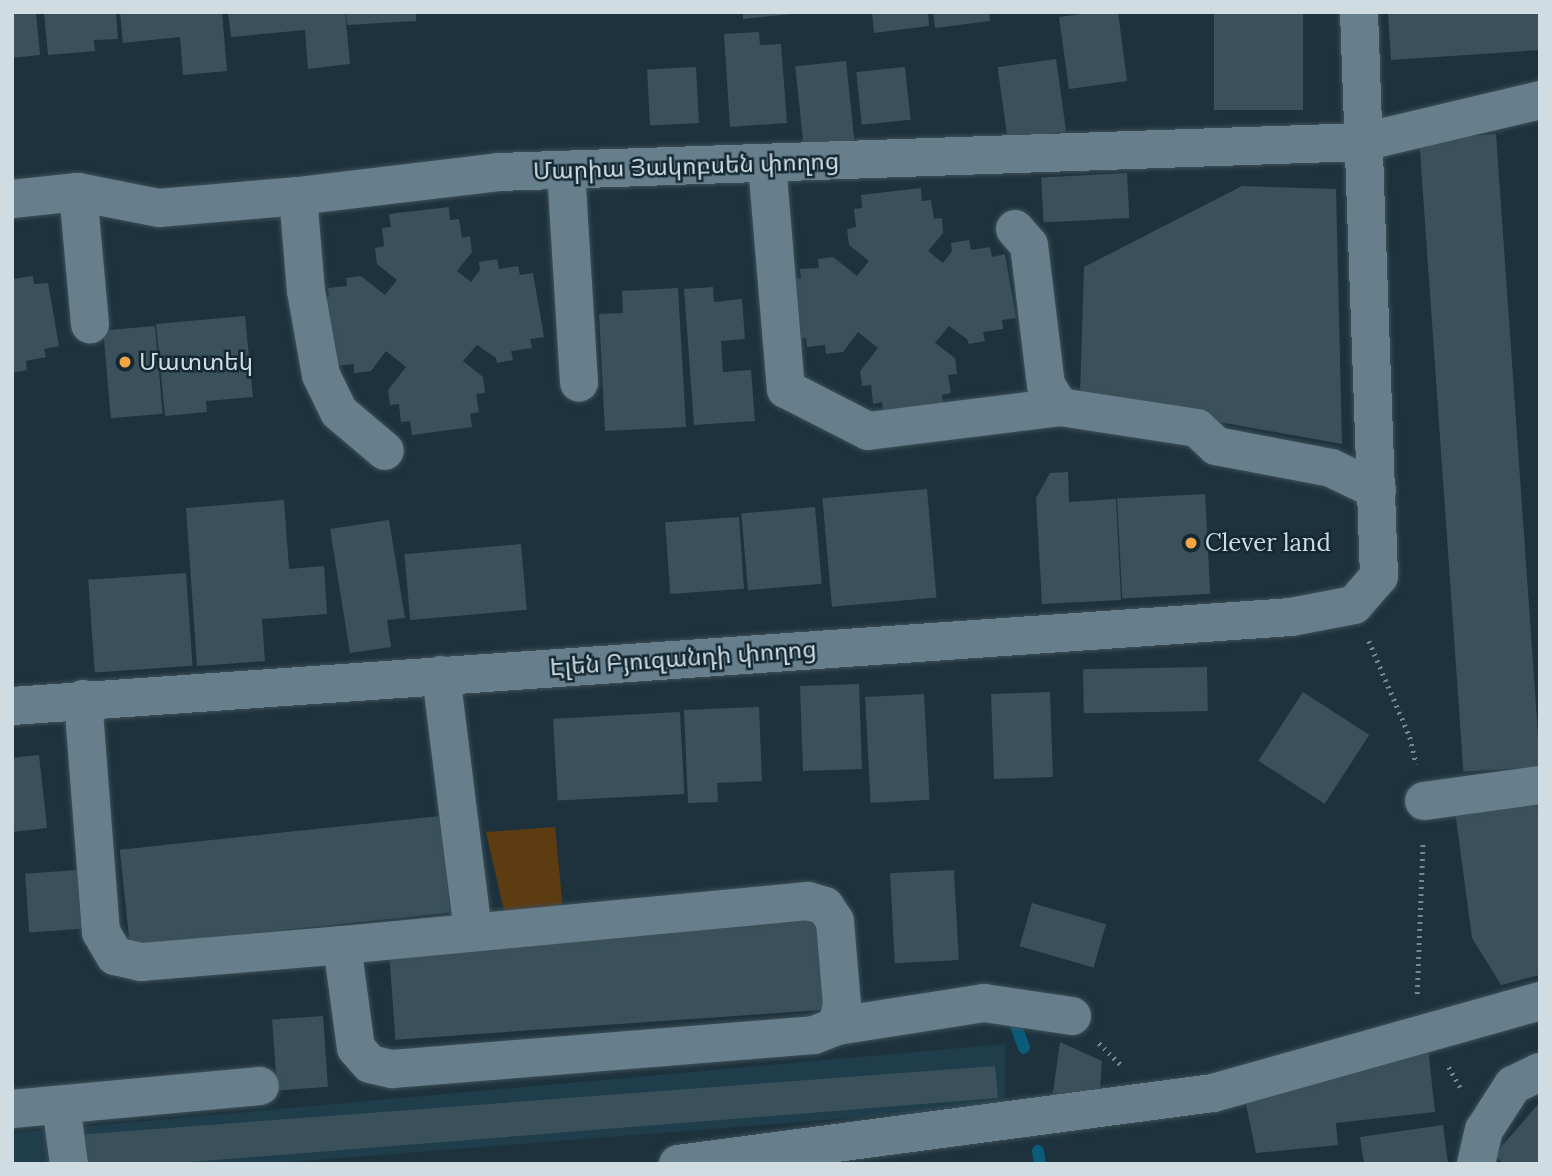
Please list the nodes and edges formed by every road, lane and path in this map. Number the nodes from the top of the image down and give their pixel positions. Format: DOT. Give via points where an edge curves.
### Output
graph roads {
  1 [pos="1359,12"];
  2 [pos="1539,100"];
  3 [pos="1540,111"];
  4 [pos="1363,142"];
  5 [pos="766,164"];
  6 [pos="566,170"];
  7 [pos="78,192"];
  8 [pos="298,196"];
  9 [pos="12,199"];
  10 [pos="1015,229"];
  11 [pos="90,324"];
  12 [pos="579,383"];
  13 [pos="1060,407"];
  14 [pos="385,451"];
  15 [pos="1377,489"];
  16 [pos="1354,605"];
  17 [pos="441,675"];
  18 [pos="83,699"];
  19 [pos="12,706"];
  20 [pos="1540,785"];
  21 [pos="1424,802"];
  22 [pos="473,932"];
  23 [pos="342,945"];
  24 [pos="1540,1001"];
  25 [pos="1072,1016"];
  26 [pos="838,1026"];
  27 [pos="1430,1032"];
  28 [pos="1540,1072"];
  29 [pos="260,1086"];
  30 [pos="1158,1101"];
  31 [pos="61,1105"];
  32 [pos="12,1109"];
  33 [pos="1480,1147"];
  34 [pos="69,1164"];
  35 [pos="678,1164"];
  1 -- 4 [label="street"];
  2 -- 3 [label="street"];
  2 -- 4 [label="street, Մարիա Յակոբսեն փողոց"];
  4 -- 5 [label="street, Մարիա Յակոբսեն փողոց"];
  4 -- 15 [label="street"];
  5 -- 6 [label="street, Մարիա Յակոբսեն փողոց"];
  5 -- 13 [label="street" via="786,389 868,431"];
  6 -- 8 [label="street, Մարիա Յակոբսեն փողոց" via="499,172"];
  6 -- 12 [label="street"];
  7 -- 8 [label="street, Մարիա Յակոբսեն փողոց" via="159,208"];
  7 -- 9 [label="street, Մարիա Յակոբսեն փողոց"];
  7 -- 11 [label="street"];
  8 -- 14 [label="street" via="306,291 321,374 339,412"];
  10 -- 13 [label="street" via="1029,245 1046,385"];
  13 -- 15 [label="street" via="1197,428 1216,446 1331,468"];
  15 -- 16 [label="street" via="1379,576"];
  16 -- 17 [label="street, Էլեն Բյուզանդի փողոց" via="1292,617"];
  16 -- 21 [label="path" via="1410,737"];
  17 -- 18 [label="street, Էլեն Բյուզանդի փողոց"];
  17 -- 22 [label="street"];
  18 -- 19 [label="street, Էլեն Բյուզանդի փողոց"];
  18 -- 23 [label="street" via="101,932 115,956 141,962"];
  20 -- 21 [label="street"];
  21 -- 27 [label="path" via="1417,1011"];
  22 -- 23 [label="street"];
  22 -- 26 [label="street" via="808,901 825,906 835,920 842,1005"];
  23 -- 26 [label="street" via="356,1048 370,1064 392,1069 814,1035"];
  24 -- 27 [label="street"];
  25 -- 26 [label="street" via="984,1003"];
  25 -- 30 [label="path"];
  27 -- 30 [label="street" via="1213,1093"];
  27 -- 33 [label="path"];
  28 -- 33 [label="street" via="1513,1084"];
  29 -- 31 [label="street"];
  30 -- 35 [label="street"];
  31 -- 32 [label="street"];
  31 -- 34 [label="street"];
}
